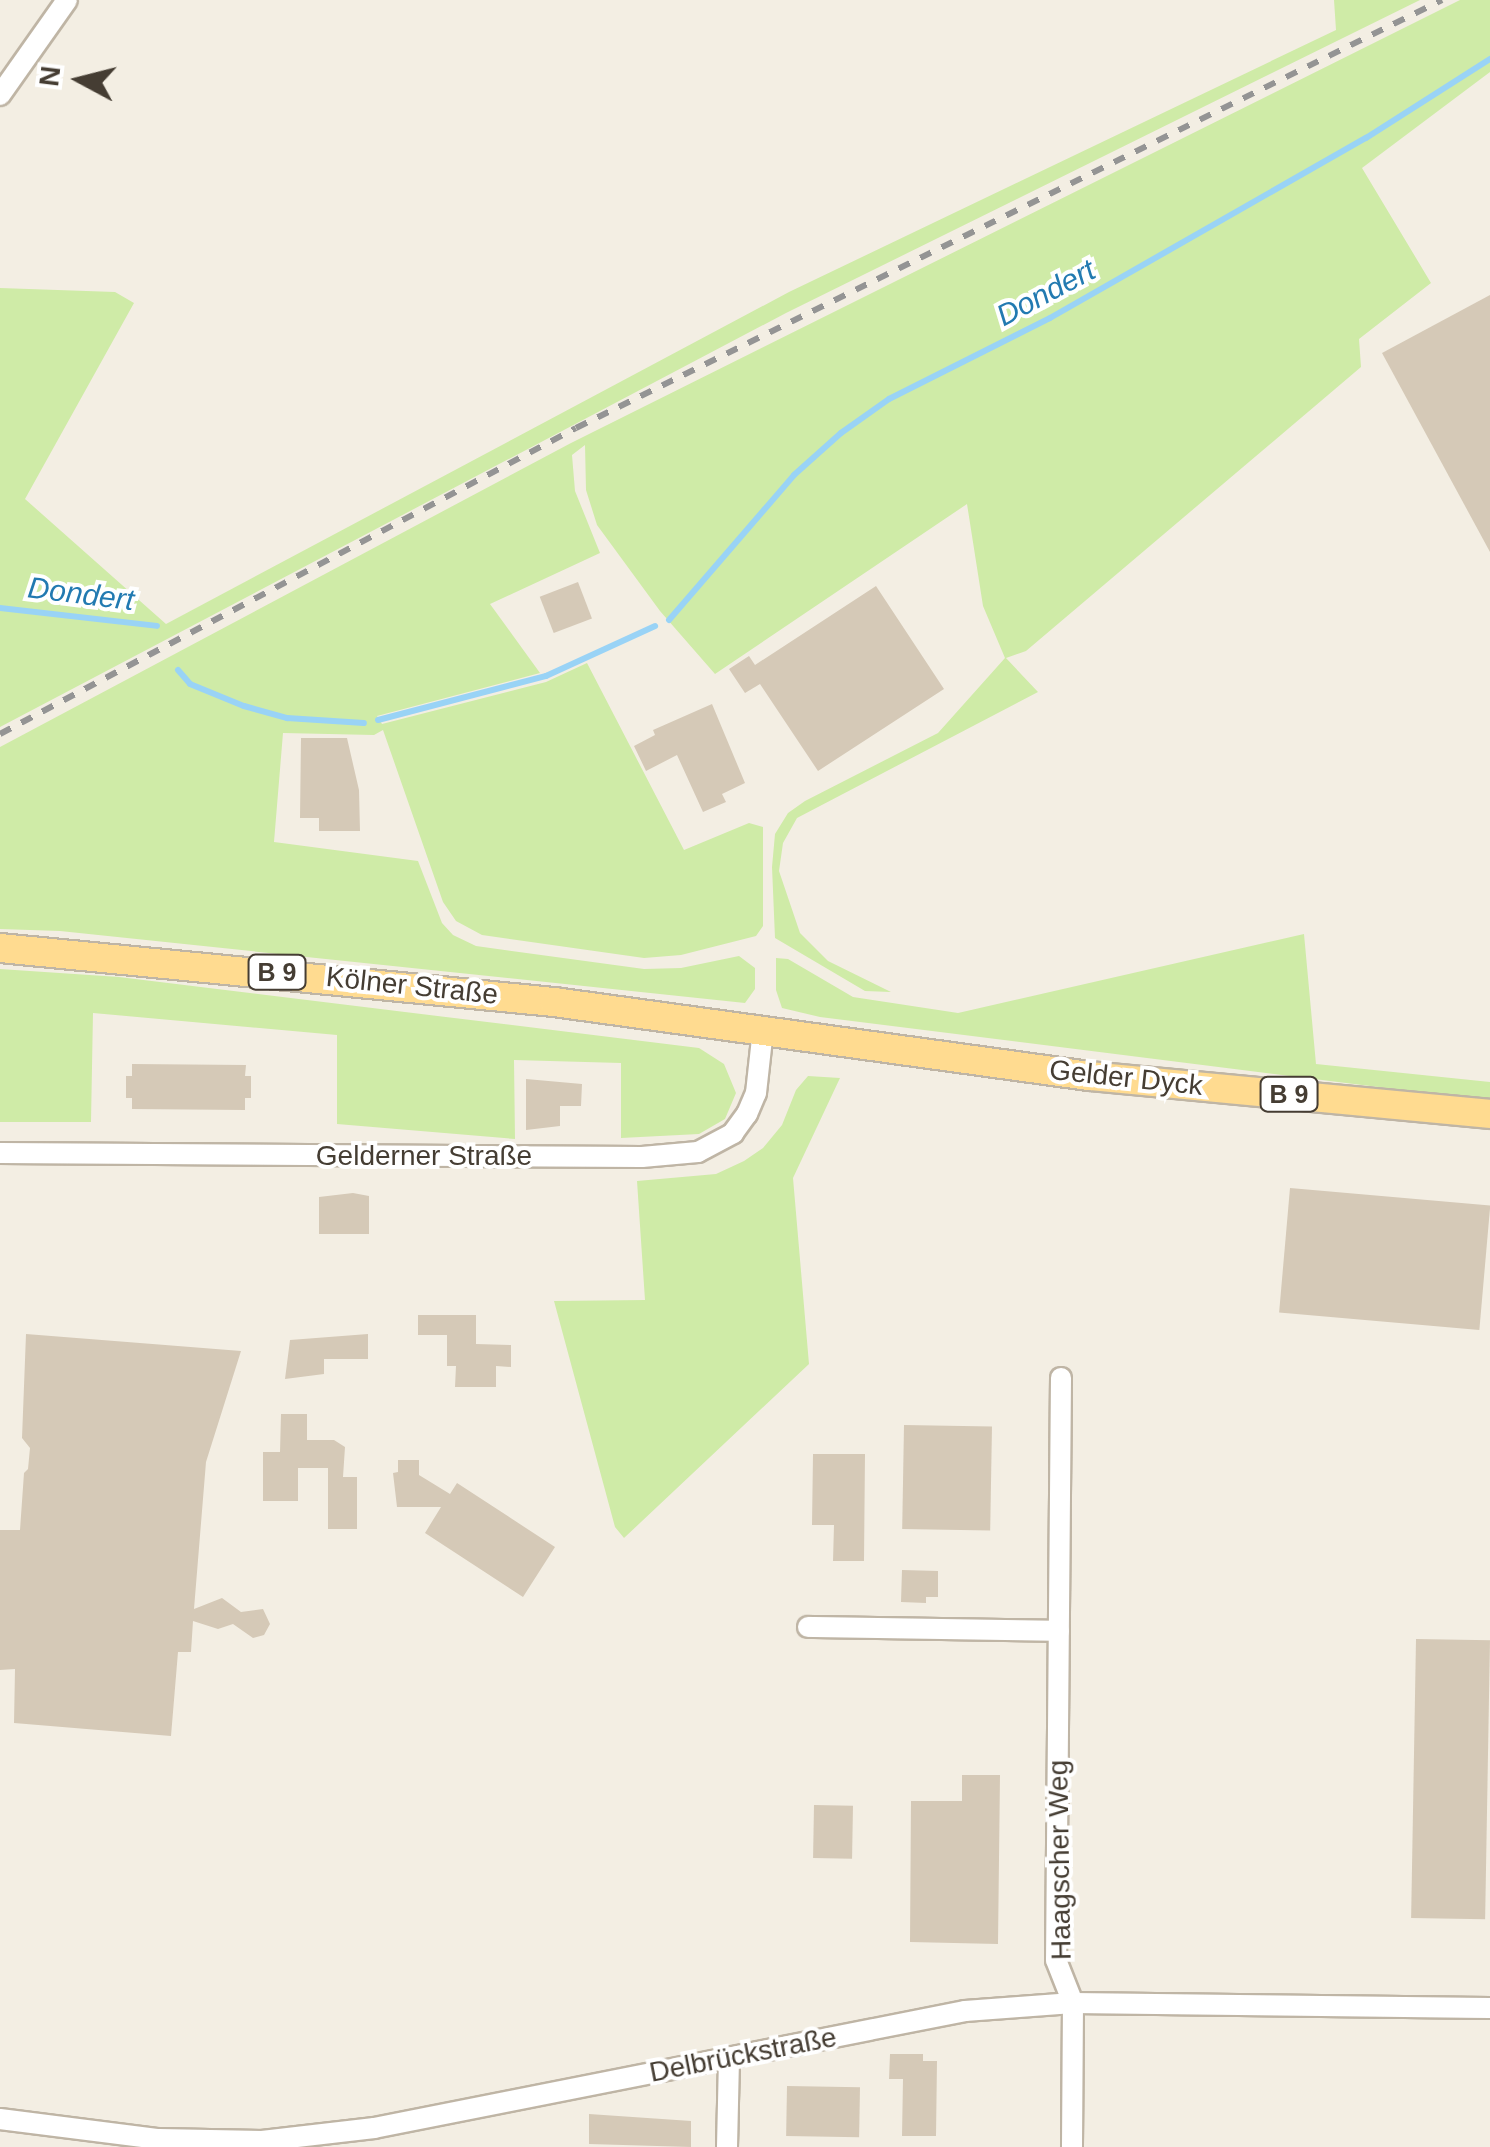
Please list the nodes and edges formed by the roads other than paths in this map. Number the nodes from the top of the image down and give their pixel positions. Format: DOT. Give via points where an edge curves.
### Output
graph roads {
  1 [pos="68,0"];
  2 [pos="0,95"];
  3 [pos="0,948"];
  4 [pos="763,1030"];
  5 [pos="1490,1114"];
  6 [pos="0,1154"];
  7 [pos="1061,1378"];
  8 [pos="808,1627"];
  9 [pos="1059,1631"];
  10 [pos="1073,2003"];
  11 [pos="1490,2008"];
  12 [pos="729,2058"];
  13 [pos="0,2118"];
  14 [pos="727,2147"];
  15 [pos="1072,2147"];
  1 -- 2 [label="street"];
  3 -- 4 [label="main road, Kölner Straße / B 9" via="283,972"];
  4 -- 5 [label="main road, Gelder Dyck / B 9" via="1088,1076"];
  4 -- 6 [label="street, Gelderner Straße" via="747,1114 734,1133 698,1152"];
  7 -- 9 [label="street, Haagscher Weg"];
  8 -- 9 [label="street"];
  9 -- 10 [label="street, Haagscher Weg" via="1056,1960"];
  10 -- 11 [label="street, Delbrückstraße"];
  10 -- 12 [label="street, Delbrückstraße" via="965,2010"];
  10 -- 15 [label="street, Haagscher Weg"];
  12 -- 13 [label="street, Delbrückstraße" via="374,2128 262,2141 159,2140"];
  12 -- 14 [label="street"];
}
